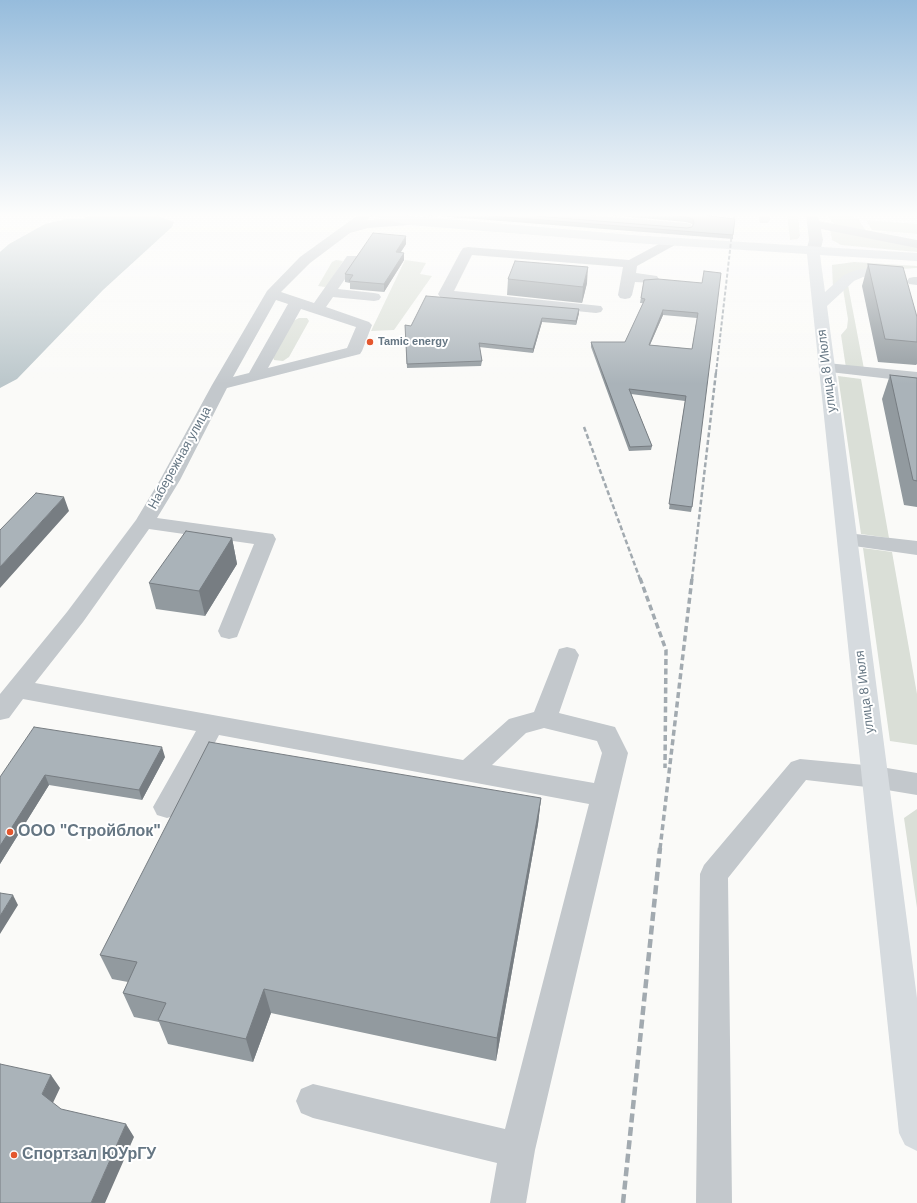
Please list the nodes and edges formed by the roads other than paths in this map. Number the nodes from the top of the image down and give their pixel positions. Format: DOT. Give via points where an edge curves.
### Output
graph roads {
  1 [pos="293,271"];
  2 [pos="343,271"];
  3 [pos="454,271"];
  4 [pos="630,271"];
  5 [pos="815,271"];
  6 [pos="916,277"];
  7 [pos="652,279"];
  8 [pos="329,292"];
  9 [pos="272,294"];
  10 [pos="625,295"];
  11 [pos="374,296"];
  12 [pos="297,302"];
  13 [pos="819,305"];
  14 [pos="317,309"];
  15 [pos="596,309"];
  16 [pos="827,368"];
  17 [pos="255,376"];
  18 [pos="917,377"];
  19 [pos="220,385"];
  20 [pos="144,522"];
  21 [pos="847,539"];
  22 [pos="917,548"];
  23 [pos="229,631"];
  24 [pos="567,655"];
  25 [pos="18,689"];
  26 [pos="0,711"];
  27 [pos="544,719"];
  28 [pos="213,724"];
  29 [pos="469,770"];
  30 [pos="875,777"];
  31 [pos="917,784"];
  32 [pos="604,796"];
  33 [pos="167,807"];
  34 [pos="908,976"];
  35 [pos="313,1101"];
  36 [pos="917,1133"];
  37 [pos="517,1150"];
  38 [pos="508,1203"];
  39 [pos="714,1203"];
  1 -- 9 [label="street, Набережная улица"];
  2 -- 8 [label="street"];
  3 -- 15 [label="street" via="444,294"];
  4 -- 7 [label="street"];
  4 -- 10 [label="street"];
  5 -- 13 [label="main road, улица 8 Июля"];
  6 -- 13 [label="main road" via="861,273 849,278"];
  8 -- 11 [label="street"];
  8 -- 14 [label="street"];
  9 -- 12 [label="street"];
  9 -- 19 [label="street, Набережная улица"];
  12 -- 14 [label="street"];
  12 -- 17 [label="street"];
  13 -- 16 [label="main road, улица 8 Июля"];
  14 -- 17 [label="street" via="364,325 354,351"];
  16 -- 18 [label="street"];
  16 -- 21 [label="main road, улица 8 Июля"];
  17 -- 19 [label="street"];
  19 -- 20 [label="street, Набережная улица" via="170,480"];
  20 -- 23 [label="street" via="266,539"];
  20 -- 25 [label="street, Набережная улица" via="75,617"];
  21 -- 22 [label="street"];
  21 -- 30 [label="main road, улица 8 Июля"];
  24 -- 27 [label="street"];
  25 -- 26 [label="street, Набережная улица"];
  25 -- 28 [label="street"];
  27 -- 29 [label="street" via="518,726"];
  27 -- 32 [label="street" via="606,734 615,753"];
  28 -- 29 [label="street"];
  28 -- 33 [label="street"];
  29 -- 32 [label="street"];
  30 -- 31 [label="street"];
  30 -- 34 [label="main road, улица 8 Июля"];
  30 -- 39 [label="street" via="800,769 714,874"];
  32 -- 37 [label="street"];
  34 -- 36 [label="main road, улица 8 Июля"];
  35 -- 37 [label="street"];
  37 -- 38 [label="street"];
}
